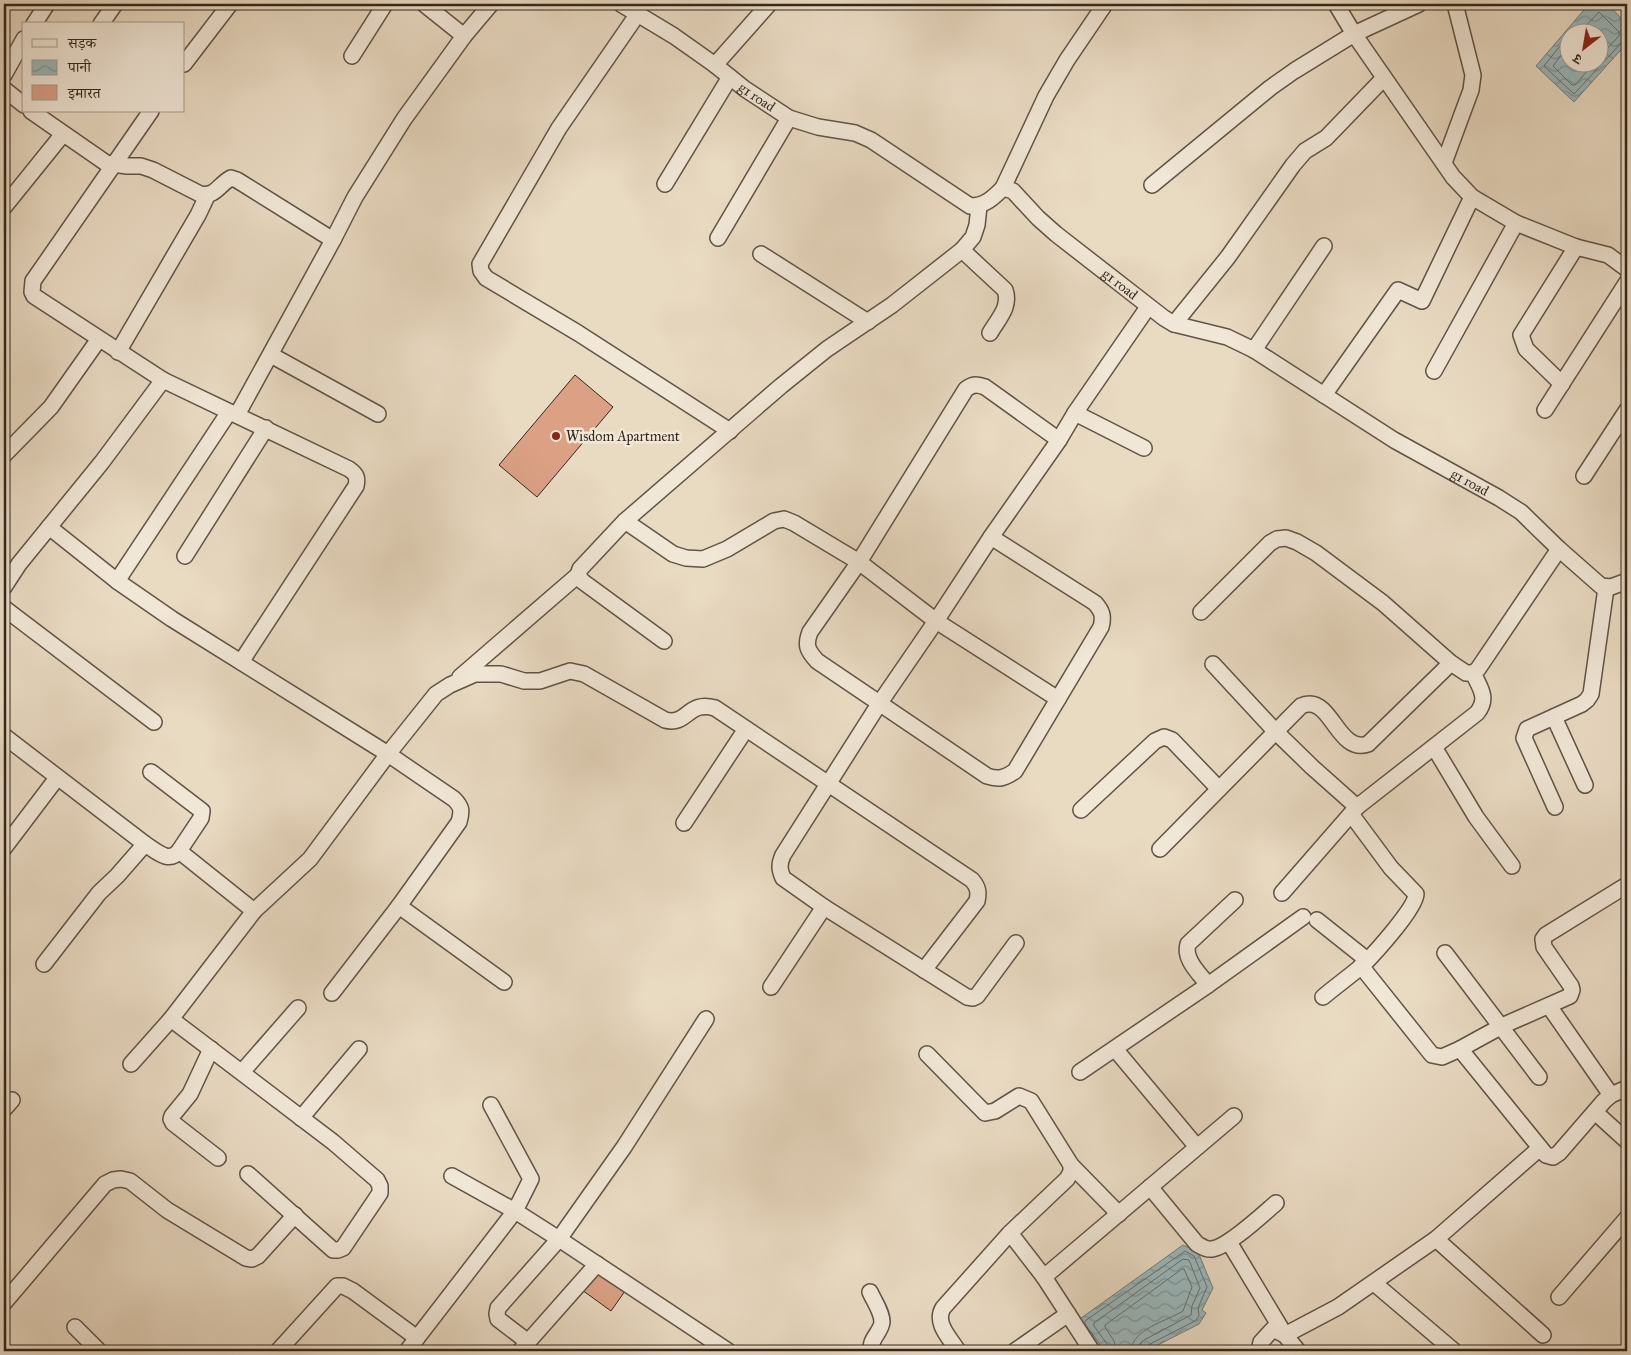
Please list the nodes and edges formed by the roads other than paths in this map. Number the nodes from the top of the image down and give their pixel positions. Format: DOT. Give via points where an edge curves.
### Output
graph roads {
  1 [pos="46,4"];
  2 [pos="115,4"];
  3 [pos="230,4"];
  4 [pos="385,4"];
  5 [pos="424,4"];
  6 [pos="491,4"];
  7 [pos="621,4"];
  8 [pos="769,4"];
  9 [pos="1105,4"];
  10 [pos="1336,4"];
  11 [pos="1419,4"];
  12 [pos="1456,4"];
  13 [pos="637,15"];
  14 [pos="35,22"];
  15 [pos="102,22"];
  16 [pos="1354,34"];
  17 [pos="464,36"];
  18 [pos="22,43"];
  19 [pos="352,56"];
  20 [pos="185,63"];
  21 [pos="715,65"];
  22 [pos="4,75"];
  23 [pos="730,77"];
  24 [pos="1384,78"];
  25 [pos="4,89"];
  26 [pos="22,103"];
  27 [pos="150,112"];
  28 [pos="36,113"];
  29 [pos="789,118"];
  30 [pos="63,134"];
  31 [pos="1444,163"];
  32 [pos="114,165"];
  33 [pos="665,184"];
  34 [pos="1152,185"];
  35 [pos="1003,188"];
  36 [pos="207,196"];
  37 [pos="1472,196"];
  38 [pos="979,206"];
  39 [pos="4,207"];
  40 [pos="1516,223"];
  41 [pos="718,238"];
  42 [pos="334,240"];
  43 [pos="1324,246"];
  44 [pos="1576,247"];
  45 [pos="962,250"];
  46 [pos="761,254"];
  47 [pos="1627,269"];
  48 [pos="1627,282"];
  49 [pos="1148,307"];
  50 [pos="868,322"];
  51 [pos="1174,324"];
  52 [pos="990,333"];
  53 [pos="98,339"];
  54 [pos="1254,350"];
  55 [pos="118,352"];
  56 [pos="271,355"];
  57 [pos="1434,372"];
  58 [pos="163,380"];
  59 [pos="1562,384"];
  60 [pos="1324,395"];
  61 [pos="1545,410"];
  62 [pos="1627,410"];
  63 [pos="1075,412"];
  64 [pos="233,414"];
  65 [pos="378,414"];
  66 [pos="266,428"];
  67 [pos="730,431"];
  68 [pos="1060,440"];
  69 [pos="1144,448"];
  70 [pos="4,455"];
  71 [pos="1584,476"];
  72 [pos="625,521"];
  73 [pos="49,527"];
  74 [pos="991,537"];
  75 [pos="1559,550"];
  76 [pos="185,556"];
  77 [pos="859,562"];
  78 [pos="578,575"];
  79 [pos="118,581"];
  80 [pos="1627,581"];
  81 [pos="4,587"];
  82 [pos="1606,588"];
  83 [pos="4,608"];
  84 [pos="1201,612"];
  85 [pos="936,621"];
  86 [pos="664,641"];
  87 [pos="241,662"];
  88 [pos="1451,663"];
  89 [pos="1213,664"];
  90 [pos="1473,673"];
  91 [pos="450,685"];
  92 [pos="1058,699"];
  93 [pos="879,704"];
  94 [pos="1554,717"];
  95 [pos="154,722"];
  96 [pos="746,729"];
  97 [pos="1275,731"];
  98 [pos="4,736"];
  99 [pos="1434,747"];
  100 [pos="388,754"];
  101 [pos="151,772"];
  102 [pos="57,778"];
  103 [pos="828,784"];
  104 [pos="1585,785"];
  105 [pos="1218,789"];
  106 [pos="1555,807"];
  107 [pos="1081,810"];
  108 [pos="1354,810"];
  109 [pos="684,823"];
  110 [pos="145,844"];
  111 [pos="4,848"];
  112 [pos="1160,849"];
  113 [pos="179,851"];
  114 [pos="1512,866"];
  115 [pos="1627,885"];
  116 [pos="1282,893"];
  117 [pos="1235,900"];
  118 [pos="400,906"];
  119 [pos="824,907"];
  120 [pos="254,911"];
  121 [pos="1016,943"];
  122 [pos="1445,953"];
  123 [pos="44,964"];
  124 [pos="1361,966"];
  125 [pos="924,970"];
  126 [pos="504,982"];
  127 [pos="1208,985"];
  128 [pos="771,987"];
  129 [pos="332,993"];
  130 [pos="1323,997"];
  131 [pos="1549,1006"];
  132 [pos="298,1008"];
  133 [pos="171,1019"];
  134 [pos="706,1019"];
  135 [pos="1502,1026"];
  136 [pos="359,1048"];
  137 [pos="211,1049"];
  138 [pos="1115,1049"];
  139 [pos="1460,1049"];
  140 [pos="927,1054"];
  141 [pos="131,1064"];
  142 [pos="242,1072"];
  143 [pos="1080,1072"];
  144 [pos="1539,1077"];
  145 [pos="1627,1088"];
  146 [pos="1611,1095"];
  147 [pos="491,1105"];
  148 [pos="1595,1112"];
  149 [pos="1234,1116"];
  150 [pos="301,1118"];
  151 [pos="1627,1142"];
  152 [pos="1197,1147"];
  153 [pos="1540,1148"];
  154 [pos="218,1158"];
  155 [pos="1071,1165"];
  156 [pos="248,1174"];
  157 [pos="452,1176"];
  158 [pos="1150,1187"];
  159 [pos="1276,1203"];
  160 [pos="515,1211"];
  161 [pos="1119,1214"];
  162 [pos="295,1215"];
  163 [pos="1627,1218"];
  164 [pos="1010,1233"];
  165 [pos="559,1238"];
  166 [pos="1436,1238"];
  167 [pos="1229,1242"];
  168 [pos="597,1264"];
  169 [pos="1044,1277"];
  170 [pos="1374,1283"];
  171 [pos="870,1292"];
  172 [pos="1559,1297"];
  173 [pos="4,1303"];
  174 [pos="1068,1314"];
  175 [pos="74,1327"];
  176 [pos="1285,1335"];
  177 [pos="1543,1335"];
  178 [pos="418,1338"];
  179 [pos="524,1347"];
  180 [pos="100,1351"];
  181 [pos="278,1351"];
  182 [pos="407,1351"];
  183 [pos="728,1351"];
  184 [pos="872,1351"];
  185 [pos="958,1351"];
  186 [pos="1015,1351"];
  187 [pos="1092,1351"];
  188 [pos="1259,1351"];
  189 [pos="1298,1351"];
  190 [pos="1454,1351"];
  1 -- 14 [label="street"];
  2 -- 15 [label="street"];
  3 -- 20 [label="street"];
  4 -- 19 [label="street"];
  5 -- 17 [label="street"];
  6 -- 17 [label="street"];
  7 -- 13 [label="street, g1 road"];
  8 -- 21 [label="street"];
  9 -- 35 [label="street" via="1046,96"];
  10 -- 16 [label="street"];
  11 -- 16 [label="street"];
  12 -- 31 [label="street" via="1473,75 1471,90"];
  13 -- 21 [label="street, g1 road"];
  13 -- 67 [label="street" via="559,128 480,264 481,271 486,278"];
  16 -- 24 [label="street"];
  16 -- 34 [label="street" via="1270,88"];
  17 -- 42 [label="street" via="404,119 355,197"];
  18 -- 22 [label="street"];
  21 -- 23 [label="street, g1 road"];
  23 -- 29 [label="street, g1 road"];
  23 -- 33 [label="street"];
  24 -- 31 [label="street"];
  24 -- 51 [label="street" via="1326,138 1305,151 1228,258"];
  25 -- 26 [label="street"];
  27 -- 32 [label="street"];
  28 -- 30 [label="street"];
  29 -- 38 [label="street, g1 road" via="871,140 970,206"];
  29 -- 41 [label="street"];
  30 -- 32 [label="street"];
  30 -- 39 [label="street"];
  31 -- 37 [label="street"];
  32 -- 36 [label="street" via="153,170"];
  32 -- 53 [label="street" via="31,286 34,296"];
  35 -- 38 [label="street" via="990,201"];
  35 -- 49 [label="street, g1 road" via="1013,191 1056,234"];
  36 -- 42 [label="street" via="231,178 237,180"];
  36 -- 55 [label="street"];
  37 -- 40 [label="street"];
  37 -- 60 [label="street" via="1422,301 1398,290"];
  38 -- 45 [label="street" via="978,225"];
  40 -- 44 [label="street"];
  40 -- 57 [label="street"];
  42 -- 56 [label="street"];
  43 -- 54 [label="street"];
  44 -- 47 [label="street" via="1608,255"];
  44 -- 59 [label="street" via="1522,334 1526,349"];
  45 -- 50 [label="street"];
  45 -- 52 [label="street" via="1005,290 1006,307"];
  46 -- 50 [label="street"];
  48 -- 59 [label="street"];
  49 -- 51 [label="street, g1 road"];
  49 -- 63 [label="street"];
  50 -- 67 [label="street" via="827,349"];
  51 -- 54 [label="street, g1 road" via="1227,337"];
  53 -- 55 [label="street"];
  53 -- 70 [label="street" via="51,407"];
  54 -- 60 [label="street, g1 road"];
  55 -- 58 [label="street"];
  56 -- 64 [label="street"];
  56 -- 65 [label="street"];
  58 -- 64 [label="street"];
  58 -- 73 [label="street"];
  59 -- 61 [label="street"];
  60 -- 75 [label="street, g1 road" via="1394,440 1521,512"];
  62 -- 71 [label="street"];
  63 -- 68 [label="street"];
  63 -- 69 [label="street"];
  64 -- 66 [label="street"];
  64 -- 79 [label="street"];
  66 -- 76 [label="street"];
  66 -- 87 [label="street" via="349,469 358,479"];
  67 -- 72 [label="street"];
  68 -- 74 [label="street"];
  68 -- 77 [label="street" via="985,387 972,385 966,389"];
  72 -- 77 [label="street" via="673,554 703,559 727,549 774,521 784,519"];
  72 -- 78 [label="street"];
  73 -- 79 [label="street"];
  73 -- 81 [label="street"];
  74 -- 85 [label="street"];
  74 -- 92 [label="street" via="1095,603 1102,611 1101,627"];
  75 -- 82 [label="street, g1 road"];
  75 -- 90 [label="street"];
  77 -- 85 [label="street"];
  77 -- 93 [label="street" via="810,632 806,643 808,652 817,661"];
  78 -- 86 [label="street"];
  78 -- 91 [label="street"];
  79 -- 87 [label="street"];
  80 -- 82 [label="street"];
  82 -- 94 [label="street" via="1591,694 1582,704"];
  83 -- 95 [label="street"];
  84 -- 88 [label="street" via="1270,543 1286,538 1316,553 1383,603"];
  85 -- 92 [label="street"];
  85 -- 93 [label="street"];
  87 -- 100 [label="street"];
  88 -- 90 [label="street" via="1466,673"];
  88 -- 97 [label="street" via="1368,744 1352,744 1321,710 1309,704 1301,706"];
  89 -- 97 [label="street"];
  90 -- 99 [label="street" via="1482,693 1483,706"];
  91 -- 96 [label="street" via="475,674 501,674 524,681 540,681 570,671 584,674 665,720 673,722 695,708 706,706"];
  91 -- 100 [label="street" via="436,694"];
  92 -- 93 [label="street" via="1015,771 996,779"];
  93 -- 103 [label="street"];
  94 -- 104 [label="street"];
  94 -- 106 [label="street" via="1527,729 1524,738"];
  96 -- 103 [label="street"];
  96 -- 109 [label="street"];
  97 -- 105 [label="street"];
  97 -- 108 [label="street"];
  98 -- 102 [label="street"];
  99 -- 108 [label="street"];
  99 -- 114 [label="street" via="1476,817"];
  100 -- 118 [label="street" via="454,799 462,813"];
  100 -- 120 [label="street" via="310,859"];
  101 -- 113 [label="street" via="202,811 201,818"];
  102 -- 110 [label="street"];
  102 -- 111 [label="street"];
  103 -- 119 [label="street" via="780,863 784,878"];
  103 -- 125 [label="street" via="972,880 977,887 977,901"];
  105 -- 107 [label="street" via="1172,740 1164,736"];
  105 -- 112 [label="street"];
  108 -- 116 [label="street"];
  108 -- 124 [label="street" via="1391,868 1416,894 1410,909"];
  110 -- 113 [label="street" via="170,858"];
  110 -- 123 [label="street" via="99,893"];
  113 -- 120 [label="street"];
  115 -- 131 [label="street" via="1543,939 1544,947 1572,990 1570,996"];
  117 -- 127 [label="street" via="1188,944 1186,950"];
  118 -- 126 [label="street"];
  118 -- 129 [label="street"];
  119 -- 125 [label="street"];
  119 -- 128 [label="street"];
  120 -- 133 [label="street"];
  121 -- 125 [label="street" via="973,998"];
  122 -- 135 [label="street"];
  124 -- 127 [label="street" via="1366,959 1310,918"];
  124 -- 130 [label="street"];
  124 -- 139 [label="street" via="1432,1055 1442,1057"];
  127 -- 138 [label="street"];
  131 -- 135 [label="street"];
  131 -- 146 [label="street"];
  132 -- 142 [label="street"];
  133 -- 137 [label="street"];
  133 -- 141 [label="street"];
  134 -- 165 [label="street" via="624,1147"];
  135 -- 139 [label="street"];
  135 -- 144 [label="street"];
  136 -- 150 [label="street"];
  137 -- 142 [label="street"];
  137 -- 154 [label="street" via="190,1094 171,1120"];
  138 -- 143 [label="street"];
  138 -- 152 [label="street"];
  139 -- 153 [label="street"];
  140 -- 155 [label="street" via="985,1113 995,1112 1019,1096 1030,1101"];
  142 -- 150 [label="street"];
  145 -- 146 [label="street"];
  146 -- 148 [label="street"];
  147 -- 160 [label="street" via="531,1179"];
  148 -- 151 [label="street"];
  148 -- 153 [label="street" via="1553,1157"];
  149 -- 152 [label="street"];
  150 -- 162 [label="street" via="377,1180 380,1193 343,1248 338,1250 328,1246"];
  152 -- 158 [label="street"];
  153 -- 166 [label="street"];
  155 -- 161 [label="street"];
  155 -- 164 [label="street" via="1068,1180"];
  156 -- 162 [label="street"];
  157 -- 160 [label="street"];
  158 -- 161 [label="street"];
  158 -- 167 [label="street" via="1197,1244 1212,1249"];
  159 -- 167 [label="street"];
  160 -- 165 [label="street"];
  160 -- 178 [label="street"];
  161 -- 169 [label="street"];
  162 -- 173 [label="street" via="258,1256 246,1258 168,1210 130,1181 113,1180 105,1184"];
  163 -- 172 [label="street"];
  164 -- 169 [label="street"];
  164 -- 185 [label="street" via="940,1313 940,1322"];
  165 -- 168 [label="street"];
  165 -- 179 [label="street" via="498,1308 498,1319"];
  166 -- 170 [label="street"];
  166 -- 177 [label="street"];
  167 -- 176 [label="street"];
  168 -- 179 [label="street"];
  168 -- 183 [label="street"];
  169 -- 174 [label="street"];
  170 -- 176 [label="street" via="1338,1308"];
  170 -- 190 [label="street"];
  171 -- 184 [label="street" via="882,1322 872,1342"];
  174 -- 186 [label="street"];
  174 -- 187 [label="street"];
  175 -- 180 [label="street"];
  176 -- 188 [label="street" via="1273,1329 1261,1342"];
  176 -- 189 [label="street"];
  178 -- 181 [label="street" via="353,1291 337,1286"];
  178 -- 182 [label="street"];
}
